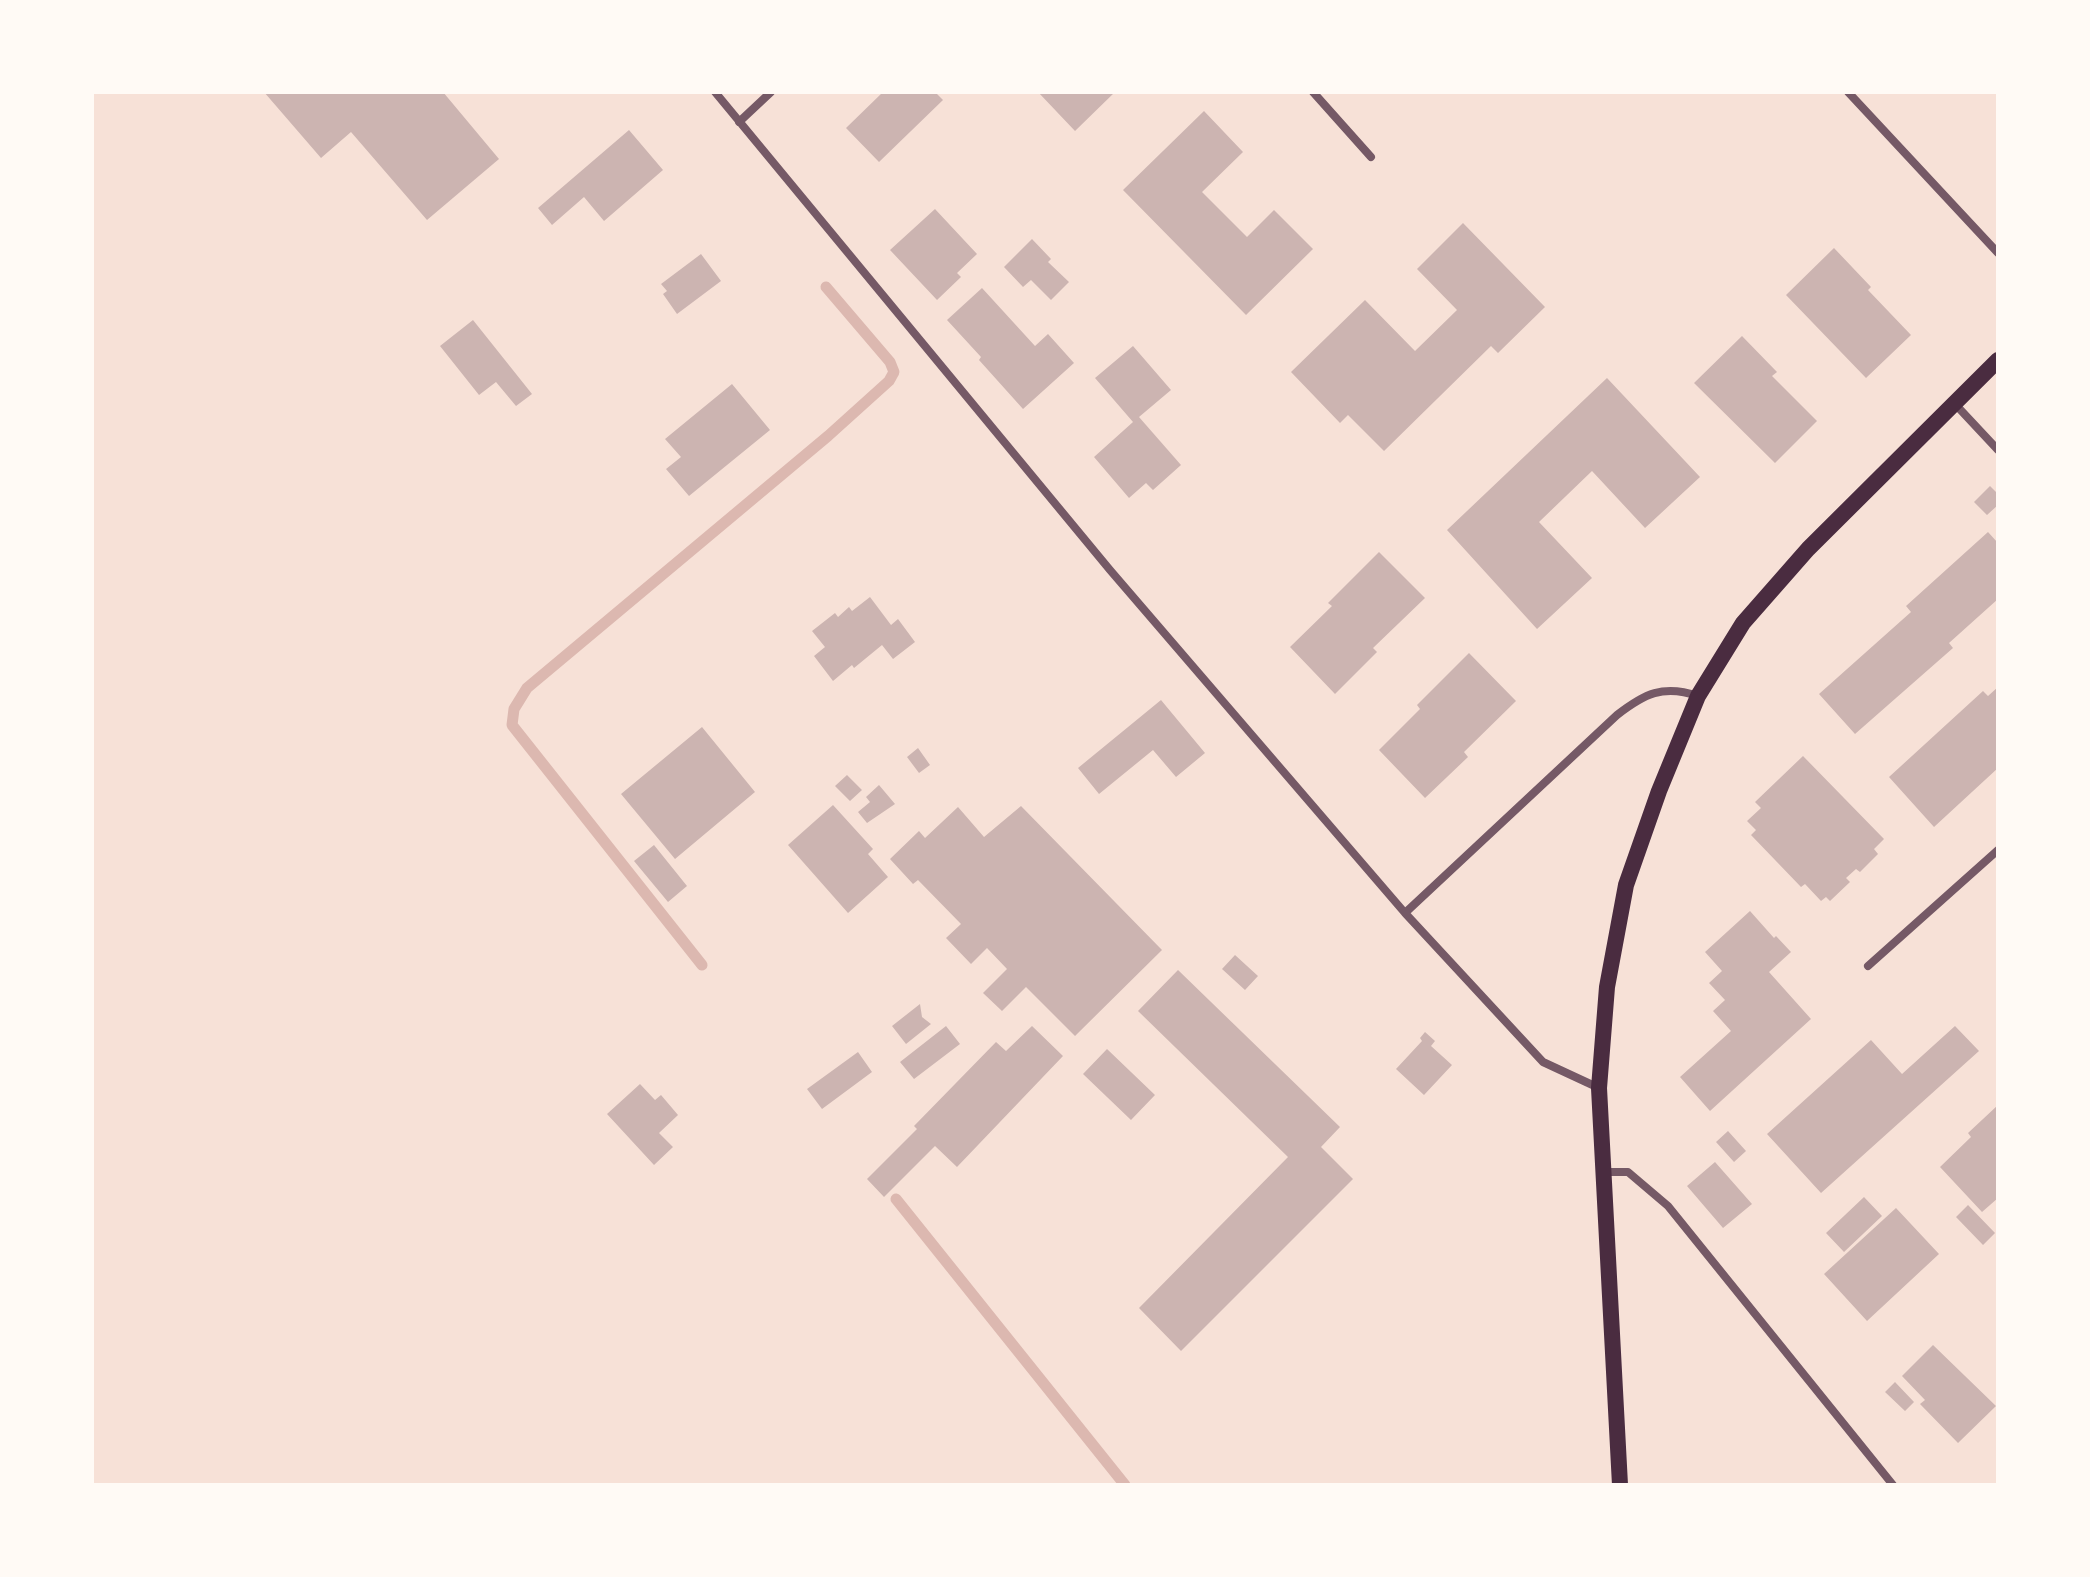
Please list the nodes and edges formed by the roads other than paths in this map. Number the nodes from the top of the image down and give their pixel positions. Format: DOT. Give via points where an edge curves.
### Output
graph roads {
  1 [pos="715,92"];
  2 [pos="771,92"];
  3 [pos="1313,92"];
  4 [pos="1848,92"];
  5 [pos="739,122"];
  6 [pos="1371,157"];
  7 [pos="1998,253"];
  8 [pos="1998,360"];
  9 [pos="1955,403"];
  10 [pos="1998,450"];
  11 [pos="1698,696"];
  12 [pos="1998,850"];
  13 [pos="1405,913"];
  14 [pos="1868,966"];
  15 [pos="1599,1088"];
  16 [pos="1601,1172"];
  17 [pos="1620,1485"];
  18 [pos="1893,1485"];
  1 -- 5 [label="street"];
  2 -- 5 [label="street"];
  3 -- 6 [label="street"];
  4 -- 7 [label="street"];
  5 -- 13 [label="street" via="1110,570"];
  8 -- 9 [label="main road"];
  9 -- 10 [label="street"];
  9 -- 11 [label="main road" via="1808,549 1743,623"];
  11 -- 13 [label="street" via="1681,690 1641,697"];
  11 -- 15 [label="main road" via="1626,885 1607,987"];
  12 -- 14 [label="street"];
  13 -- 15 [label="street" via="1543,1062"];
  15 -- 16 [label="main road"];
  16 -- 17 [label="main road"];
  16 -- 18 [label="street" via="1628,1172 1668,1206"];
}
